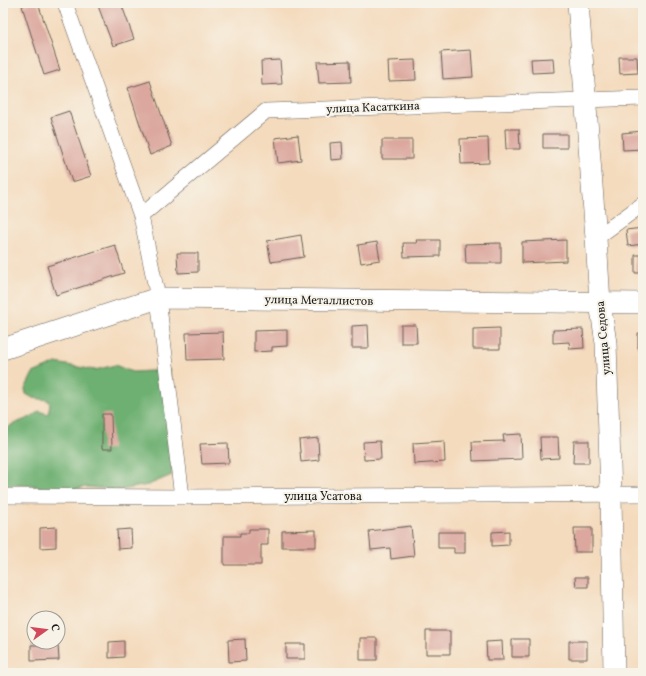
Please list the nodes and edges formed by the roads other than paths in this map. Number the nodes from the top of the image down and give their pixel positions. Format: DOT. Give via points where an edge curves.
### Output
graph roads {
  1 [pos="65,3"];
  2 [pos="578,3"];
  3 [pos="643,98"];
  4 [pos="585,99"];
  5 [pos="643,204"];
  6 [pos="141,216"];
  7 [pos="596,238"];
  8 [pos="158,298"];
  9 [pos="600,303"];
  10 [pos="643,303"];
  11 [pos="3,349"];
  12 [pos="643,494"];
  13 [pos="611,495"];
  14 [pos="3,496"];
  15 [pos="182,497"];
  16 [pos="614,673"];
  1 -- 6 [label="street"];
  2 -- 4 [label="street, улица Седова"];
  3 -- 4 [label="street, улица Касаткина"];
  4 -- 6 [label="street, улица Касаткина" via="266,111"];
  4 -- 7 [label="street, улица Седова"];
  5 -- 7 [label="street"];
  6 -- 8 [label="street"];
  7 -- 9 [label="street, улица Седова"];
  8 -- 9 [label="street, улица Металлистов"];
  8 -- 11 [label="street, улица Металлистов"];
  8 -- 15 [label="street"];
  9 -- 10 [label="street, улица Металлистов"];
  9 -- 13 [label="street, улица Седова" via="606,343"];
  12 -- 13 [label="street, улица Усатова"];
  13 -- 15 [label="street, улица Усатова"];
  13 -- 16 [label="street, улица Седова"];
  14 -- 15 [label="street, улица Усатова"];
}
